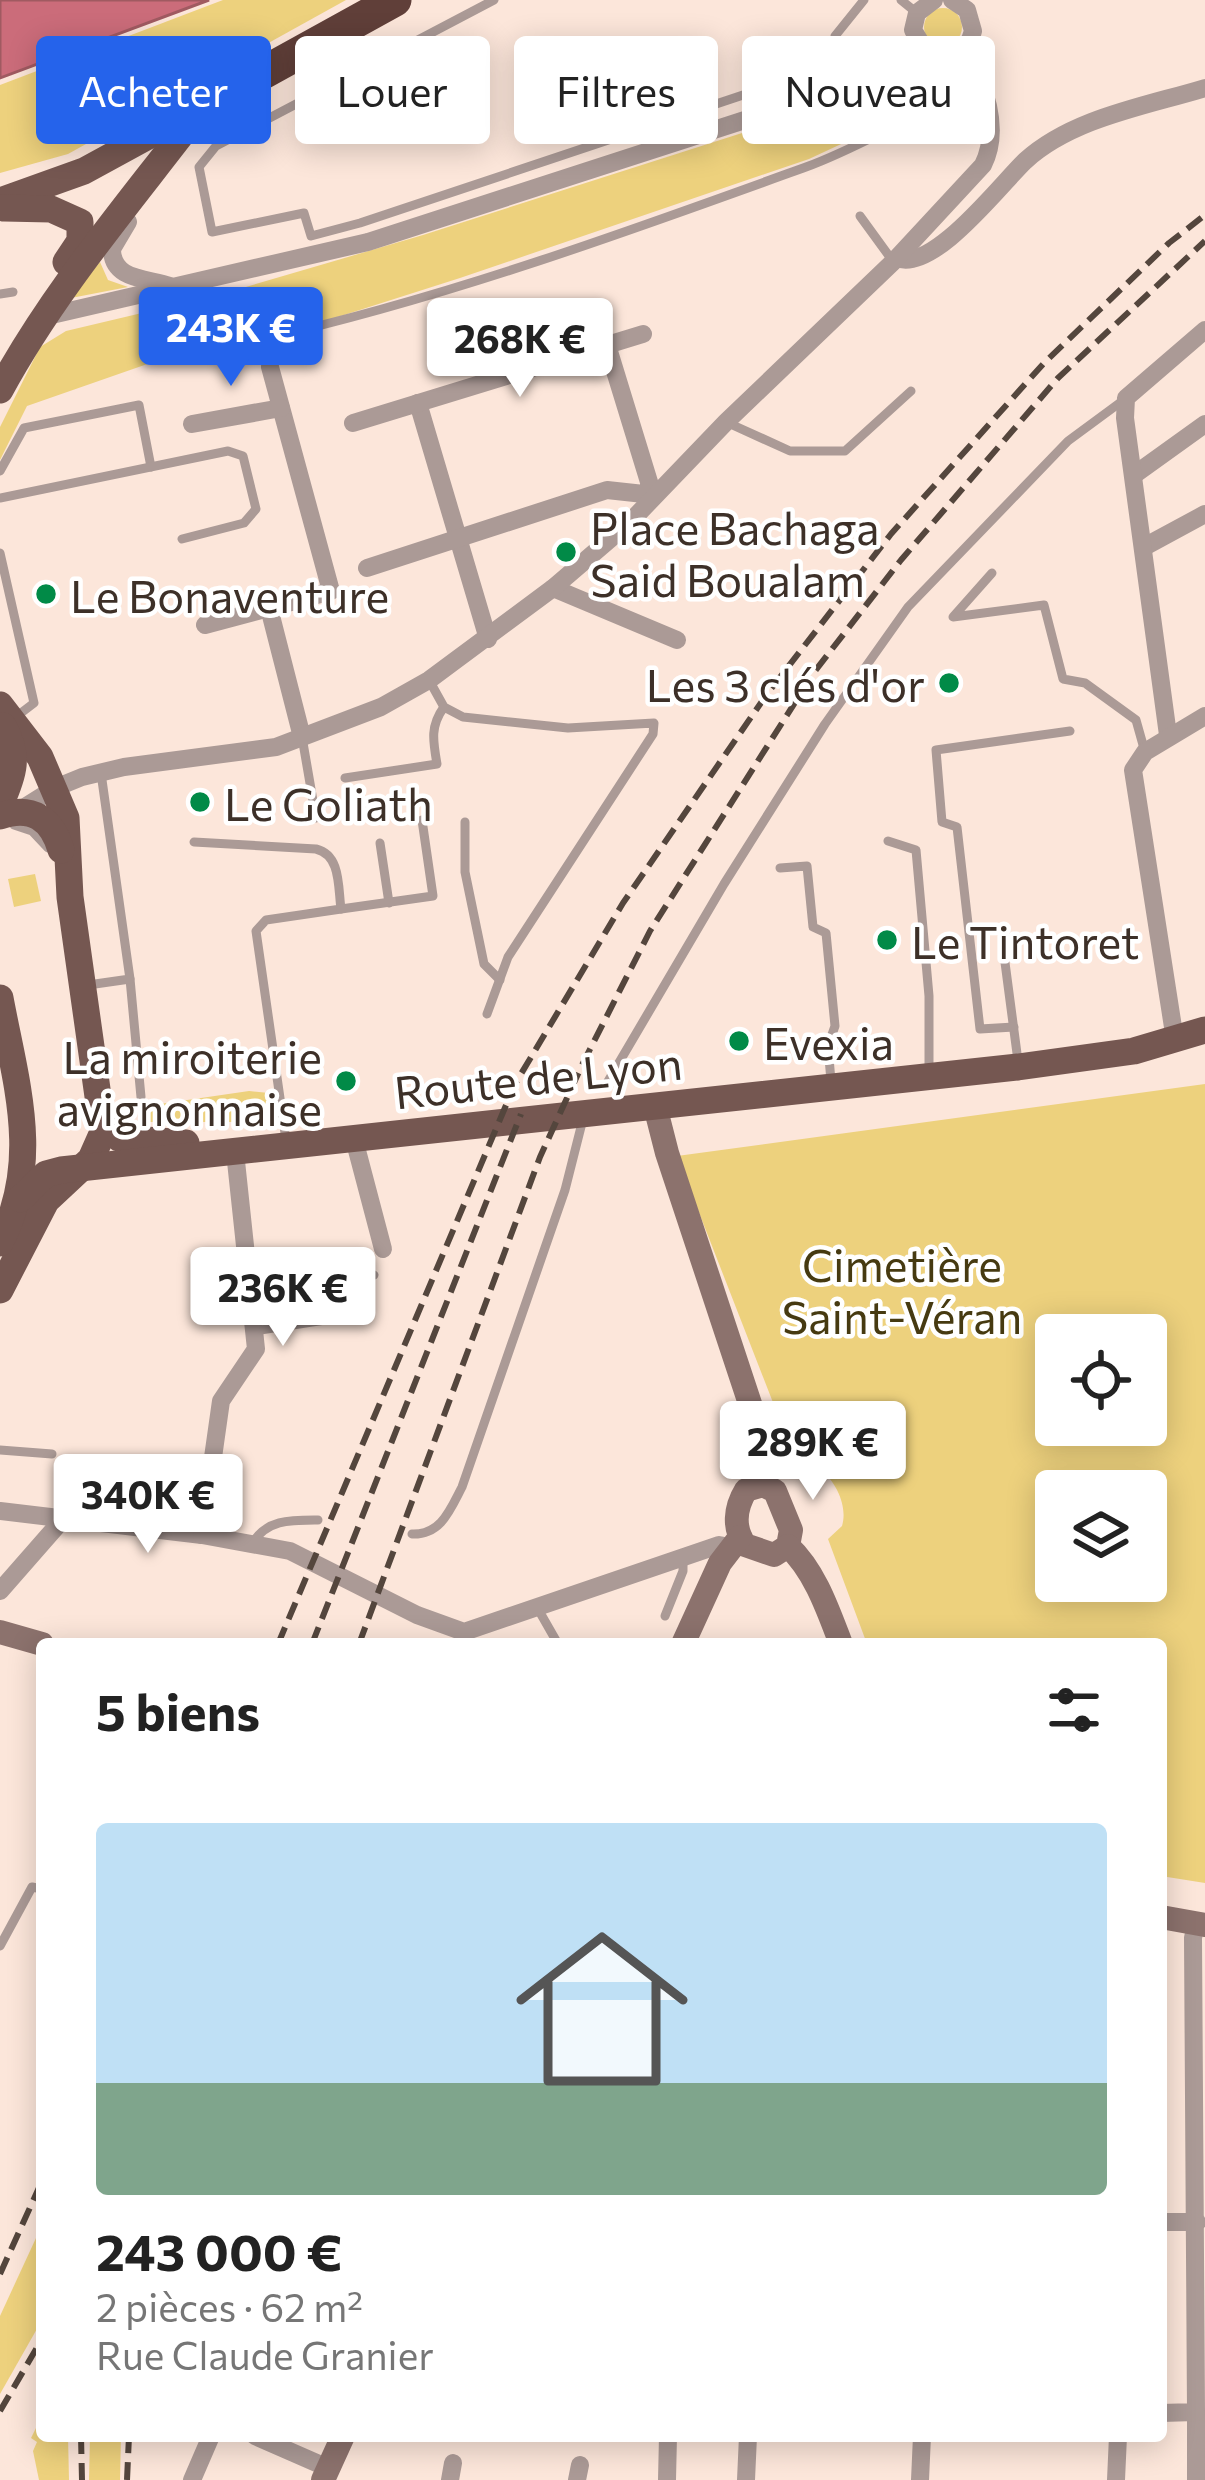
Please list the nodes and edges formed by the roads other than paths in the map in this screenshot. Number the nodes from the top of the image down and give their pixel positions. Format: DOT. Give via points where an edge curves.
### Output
graph roads {
  1 [pos="395,0"];
  2 [pos="494,0"];
  3 [pos="864,0"];
  4 [pos="966,3"];
  5 [pos="918,4"];
  6 [pos="915,36"];
  7 [pos="970,36"];
  8 [pos="271,68"];
  9 [pos="1205,88"];
  10 [pos="742,121"];
  11 [pos="132,144"];
  12 [pos="174,144"];
  13 [pos="855,144"];
  14 [pos="989,144"];
  15 [pos="150,175"];
  16 [pos="0,204"];
  17 [pos="860,216"];
  18 [pos="895,260"];
  19 [pos="175,287"];
  20 [pos="13,292"];
  21 [pos="0,294"];
  22 [pos="43,317"];
  23 [pos="1205,330"];
  24 [pos="643,334"];
  25 [pos="264,339"];
  26 [pos="607,345"];
  27 [pos="270,367"];
  28 [pos="0,389"];
  29 [pos="911,391"];
  30 [pos="1126,398"];
  31 [pos="418,403"];
  32 [pos="281,408"];
  33 [pos="726,422"];
  34 [pos="191,424"];
  35 [pos="353,424"];
  36 [pos="1205,424"];
  37 [pos="152,467"];
  38 [pos="0,471"];
  39 [pos="1134,475"];
  40 [pos="653,495"];
  41 [pos="0,498"];
  42 [pos="1205,514"];
  43 [pos="182,539"];
  44 [pos="458,539"];
  45 [pos="1144,547"];
  46 [pos="0,554"];
  47 [pos="368,568"];
  48 [pos="992,573"];
  49 [pos="553,588"];
  50 [pos="268,608"];
  51 [pos="206,625"];
  52 [pos="488,639"];
  53 [pos="677,640"];
  54 [pos="429,680"];
  55 [pos="444,707"];
  56 [pos="4,715"];
  57 [pos="1205,716"];
  58 [pos="1070,731"];
  59 [pos="1168,735"];
  60 [pos="302,737"];
  61 [pos="1145,752"];
  62 [pos="101,773"];
  63 [pos="345,778"];
  64 [pos="55,788"];
  65 [pos="5,814"];
  66 [pos="316,818"];
  67 [pos="422,820"];
  68 [pos="465,822"];
  69 [pos="888,841"];
  70 [pos="194,842"];
  71 [pos="380,843"];
  72 [pos="780,868"];
  73 [pos="69,887"];
  74 [pos="388,903"];
  75 [pos="341,910"];
  76 [pos="1004,955"];
  77 [pos="130,979"];
  78 [pos="500,980"];
  79 [pos="83,986"];
  80 [pos="0,998"];
  81 [pos="487,1014"];
  82 [pos="1014,1027"];
  83 [pos="1205,1030"];
  84 [pos="1175,1040"];
  85 [pos="1018,1066"];
  86 [pos="930,1076"];
  87 [pos="608,1083"];
  88 [pos="831,1087"];
  89 [pos="141,1097"];
  90 [pos="656,1106"];
  91 [pos="584,1114"];
  92 [pos="103,1120"];
  93 [pos="23,1124"];
  94 [pos="354,1139"];
  95 [pos="287,1146"];
  96 [pos="235,1152"];
  97 [pos="80,1168"];
  98 [pos="20,1199"];
  99 [pos="0,1243"];
  100 [pos="383,1249"];
  101 [pos="374,1275"];
  102 [pos="0,1290"];
  103 [pos="363,1318"];
  104 [pos="325,1321"];
  105 [pos="254,1331"];
  106 [pos="0,1450"];
  107 [pos="52,1454"];
  108 [pos="764,1485"];
  109 [pos="0,1511"];
  110 [pos="63,1519"];
  111 [pos="318,1520"];
  112 [pos="412,1534"];
  113 [pos="202,1535"];
  114 [pos="735,1542"];
  115 [pos="252,1544"];
  116 [pos="788,1546"];
  117 [pos="683,1557"];
  118 [pos="0,1591"];
  119 [pos="538,1609"];
  120 [pos="664,1616"];
  121 [pos="0,1632"];
  122 [pos="555,1638"];
  123 [pos="685,1638"];
  124 [pos="839,1638"];
  125 [pos="36,1642"];
  126 [pos="36,1887"];
  127 [pos="1167,1918"];
  128 [pos="1201,1924"];
  129 [pos="0,1946"];
  130 [pos="1167,2222"];
  131 [pos="1197,2222"];
  132 [pos="1196,2412"];
  133 [pos="1167,2413"];
  134 [pos="208,2442"];
  135 [pos="266,2442"];
  136 [pos="340,2442"];
  137 [pos="668,2442"];
  138 [pos="748,2442"];
  139 [pos="922,2442"];
  140 [pos="1118,2442"];
  141 [pos="326,2474"];
  142 [pos="192,2480"];
  143 [pos="667,2480"];
  144 [pos="746,2480"];
  145 [pos="920,2480"];
  146 [pos="1117,2480"];
  147 [pos="1196,2480"];
  1 -- 8 [label="highway"];
  2 -- 3 [label="lane" via="216,146 199,167 212,232 304,213 311,236 360,223 836,64 838,28"];
  4 -- 7 [label="street"];
  5 -- 6 [label="street"];
  9 -- 18 [label="street" via="1059,137 923,256"];
  10 -- 19 [label="street" via="368,242"];
  11 -- 16 [label="main road"];
  12 -- 15 [label="main road"];
  13 -- 25 [label="lane" via="525,266"];
  14 -- 18 [label="street" via="983,165"];
  15 -- 19 [label="street" via="111,259 122,274"];
  15 -- 22 [label="main road"];
  16 -- 22 [label="main road" via="51,209 80,222 80,241 44,298"];
  17 -- 18 [label="lane"];
  18 -- 33 [label="street"];
  19 -- 22 [label="street"];
  20 -- 21 [label="lane"];
  22 -- 28 [label="main road"];
  23 -- 30 [label="street"];
  24 -- 26 [label="street"];
  26 -- 31 [label="street"];
  26 -- 40 [label="street"];
  27 -- 32 [label="street"];
  29 -- 33 [label="lane" via="845,451 790,451"];
  30 -- 39 [label="street"];
  30 -- 87 [label="lane" via="1068,441 908,607 724,884"];
  31 -- 35 [label="street"];
  31 -- 44 [label="street"];
  32 -- 34 [label="street"];
  32 -- 50 [label="street" via="331,591"];
  33 -- 40 [label="street"];
  36 -- 39 [label="street"];
  37 -- 38 [label="lane" via="139,405 24,428"];
  37 -- 41 [label="lane"];
  37 -- 43 [label="lane" via="228,451 243,456 256,509 244,523"];
  39 -- 45 [label="street"];
  40 -- 44 [label="street" via="607,490"];
  40 -- 49 [label="street"];
  42 -- 45 [label="street"];
  44 -- 47 [label="street"];
  44 -- 52 [label="street"];
  45 -- 59 [label="street"];
  46 -- 56 [label="lane" via="34,703"];
  48 -- 61 [label="lane" via="953,617 1044,604 1063,679 1085,683 1136,720"];
  49 -- 52 [label="street"];
  49 -- 53 [label="street"];
  50 -- 51 [label="street"];
  50 -- 60 [label="street"];
  52 -- 54 [label="street"];
  54 -- 55 [label="lane"];
  54 -- 60 [label="street"];
  55 -- 63 [label="lane" via="435,720 437,764"];
  55 -- 78 [label="lane" via="463,717 568,728 654,723"];
  56 -- 64 [label="main road"];
  56 -- 65 [label="main road" via="16,766"];
  57 -- 59 [label="street"];
  58 -- 82 [label="lane" via="936,750 942,822 957,827 980,1029"];
  59 -- 61 [label="street"];
  60 -- 62 [label="street"];
  60 -- 66 [label="lane"];
  61 -- 84 [label="street" via="1133,770"];
  62 -- 64 [label="street"];
  62 -- 77 [label="lane"];
  64 -- 65 [label="street"];
  64 -- 73 [label="main road"];
  65 -- 73 [label="main road" via="39,814 51,826"];
  67 -- 74 [label="lane" via="433,896"];
  68 -- 78 [label="lane" via="464,872 484,964"];
  69 -- 86 [label="lane" via="916,850"];
  70 -- 75 [label="lane" via="323,850 334,860"];
  71 -- 74 [label="lane"];
  72 -- 88 [label="lane" via="807,866 813,926 826,933 836,1026 828,1046"];
  73 -- 79 [label="main road"];
  74 -- 75 [label="lane"];
  75 -- 95 [label="lane" via="266,920 256,931"];
  76 -- 82 [label="lane"];
  77 -- 79 [label="lane"];
  77 -- 89 [label="lane"];
  78 -- 81 [label="lane"];
  79 -- 92 [label="main road"];
  80 -- 93 [label="main road"];
  82 -- 85 [label="lane"];
  83 -- 84 [label="main road, Route de Lyon"];
  84 -- 85 [label="main road, Route de Lyon"];
  85 -- 86 [label="main road, Route de Lyon"];
  86 -- 88 [label="main road, Route de Lyon"];
  88 -- 90 [label="main road, Route de Lyon"];
  90 -- 91 [label="main road, Route de Lyon"];
  90 -- 108 [label="street" via="765,1450"];
  91 -- 94 [label="main road, Route de Lyon"];
  91 -- 112 [label="lane" via="566,1190 461,1487 437,1527"];
  92 -- 96 [label="main road, Route de Lyon" via="119,1138"];
  92 -- 97 [label="main road" via="101,1143"];
  93 -- 97 [label="main road" via="43,1151"];
  93 -- 98 [label="main road"];
  94 -- 95 [label="main road, Route de Lyon"];
  94 -- 100 [label="street"];
  95 -- 96 [label="main road, Route de Lyon"];
  96 -- 97 [label="main road, Route de Lyon"];
  96 -- 105 [label="street"];
  97 -- 98 [label="main road, Route de Lyon" via="46,1174"];
  97 -- 102 [label="main road" via="38,1213"];
  98 -- 99 [label="main road"];
  101 -- 104 [label="lane" via="320,1283"];
  103 -- 104 [label="lane"];
  104 -- 105 [label="lane"];
  105 -- 113 [label="street" via="256,1349 221,1401"];
  106 -- 107 [label="lane"];
  108 -- 114 [label="street" via="741,1498"];
  108 -- 116 [label="street" via="779,1498"];
  109 -- 110 [label="street"];
  110 -- 113 [label="street"];
  110 -- 118 [label="street"];
  111 -- 115 [label="lane" via="270,1525"];
  113 -- 115 [label="street"];
  114 -- 116 [label="street" via="768,1555"];
  114 -- 117 [label="street"];
  114 -- 123 [label="street"];
  115 -- 119 [label="street" via="307,1557 464,1632"];
  116 -- 124 [label="street"];
  117 -- 119 [label="street"];
  117 -- 120 [label="lane"];
  119 -- 122 [label="lane"];
  121 -- 125 [label="street"];
  126 -- 129 [label="lane"];
  127 -- 128 [label="street"];
  128 -- 131 [label="street" via="1193,1938"];
  130 -- 131 [label="street"];
  131 -- 132 [label="street"];
  132 -- 133 [label="street"];
  132 -- 147 [label="street"];
  134 -- 142 [label="street"];
  135 -- 141 [label="street"];
  136 -- 141 [label="street"];
  137 -- 143 [label="street"];
  138 -- 144 [label="street"];
  139 -- 145 [label="street"];
  140 -- 146 [label="street"];
}
